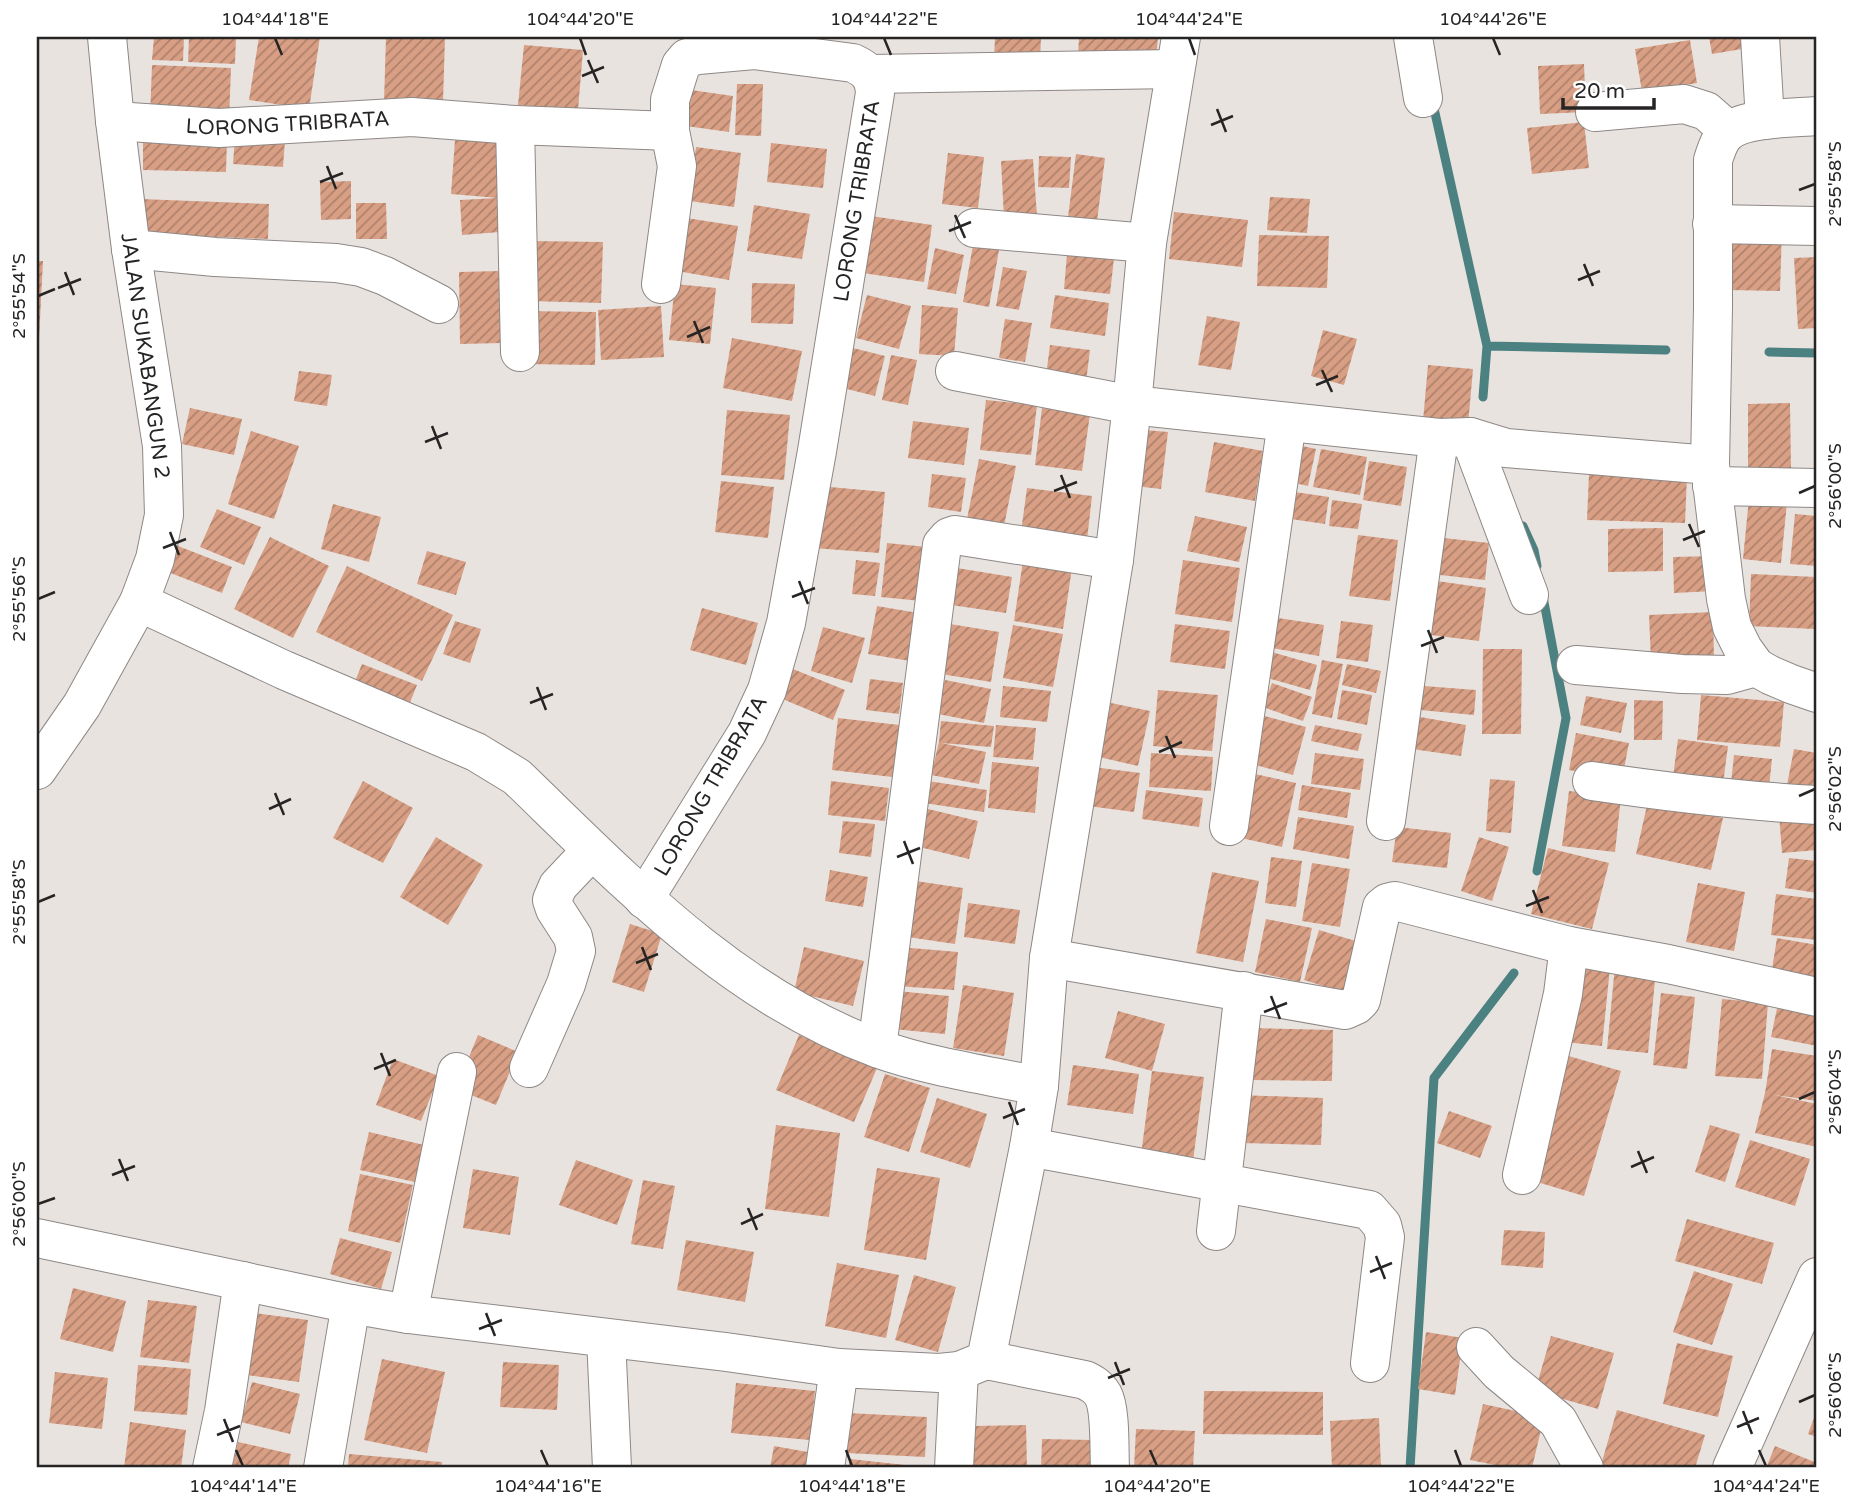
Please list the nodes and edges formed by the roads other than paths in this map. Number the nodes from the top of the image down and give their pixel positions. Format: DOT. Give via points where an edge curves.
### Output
graph roads {
  1 [pos="107,37"];
  2 [pos="1413,37"];
  3 [pos="1760,37"];
  4 [pos="755,43"];
  5 [pos="1178,53"];
  6 [pos="871,74"];
  7 [pos="1423,98"];
  8 [pos="1595,112"];
  9 [pos="1817,116"];
  10 [pos="1765,120"];
  11 [pos="115,121"];
  12 [pos="514,125"];
  13 [pos="670,131"];
  14 [pos="1729,131"];
  15 [pos="1712,224"];
  16 [pos="1817,226"];
  17 [pos="974,228"];
  18 [pos="1147,243"];
  19 [pos="131,249"];
  20 [pos="661,284"];
  21 [pos="439,304"];
  22 [pos="520,352"];
  23 [pos="955,371"];
  24 [pos="1132,405"];
  25 [pos="1287,422"];
  26 [pos="1454,438"];
  27 [pos="1711,475"];
  28 [pos="1817,488"];
  29 [pos="1114,560"];
  30 [pos="1529,595"];
  31 [pos="139,602"];
  32 [pos="1576,665"];
  33 [pos="1756,667"];
  34 [pos="1817,693"];
  35 [pos="39,762"];
  36 [pos="1592,781"];
  37 [pos="1817,805"];
  38 [pos="1386,821"];
  39 [pos="1229,826"];
  40 [pos="593,850"];
  41 [pos="644,899"];
  42 [pos="1569,946"];
  43 [pos="1049,958"];
  44 [pos="1244,992"];
  45 [pos="1817,997"];
  46 [pos="877,1048"];
  47 [pos="529,1068"];
  48 [pos="457,1072"];
  49 [pos="1039,1086"];
  50 [pos="1029,1147"];
  51 [pos="1522,1175"];
  52 [pos="1222,1182"];
  53 [pos="1216,1231"];
  54 [pos="37,1238"];
  55 [pos="1817,1277"];
  56 [pos="243,1281"];
  57 [pos="351,1304"];
  58 [pos="408,1314"];
  59 [pos="606,1338"];
  60 [pos="1475,1347"];
  61 [pos="1370,1363"];
  62 [pos="972,1365"];
  63 [pos="839,1368"];
  64 [pos="212,1468"];
  65 [pos="323,1468"];
  66 [pos="612,1468"];
  67 [pos="825,1468"];
  68 [pos="954,1468"];
  69 [pos="1110,1468"];
  70 [pos="1584,1468"];
  71 [pos="1732,1468"];
  1 -- 11 [label="street, JALAN SUKABANGUN 2"];
  2 -- 7 [label="street"];
  3 -- 10 [label="street"];
  4 -- 6 [label="street, LORONG TRIBRATA" via="853,63"];
  4 -- 13 [label="street, LORONG TRIBRATA" via="687,58 670,100"];
  5 -- 6 [label="street"];
  5 -- 18 [label="street"];
  6 -- 41 [label="street, LORONG TRIBRATA" via="876,93 786,623 767,690 747,733"];
  8 -- 14 [label="street" via="1684,104 1706,111"];
  9 -- 10 [label="street"];
  10 -- 14 [label="street"];
  11 -- 12 [label="street, LORONG TRIBRATA" via="219,128 412,117"];
  11 -- 19 [label="street, JALAN SUKABANGUN 2"];
  12 -- 13 [label="street, LORONG TRIBRATA"];
  12 -- 22 [label="street"];
  13 -- 20 [label="street" via="677,166"];
  14 -- 15 [label="street" via="1713,160"];
  15 -- 16 [label="street"];
  15 -- 27 [label="street"];
  17 -- 18 [label="street"];
  18 -- 24 [label="street"];
  19 -- 21 [label="street" via="360,267"];
  19 -- 31 [label="street, JALAN SUKABANGUN 2" via="162,446 164,515 155,559"];
  23 -- 24 [label="street"];
  24 -- 25 [label="street"];
  24 -- 29 [label="street"];
  25 -- 26 [label="street"];
  25 -- 39 [label="street"];
  26 -- 27 [label="street"];
  26 -- 30 [label="street"];
  26 -- 38 [label="street"];
  27 -- 28 [label="street"];
  27 -- 33 [label="street" via="1732,627"];
  29 -- 43 [label="street"];
  29 -- 46 [label="street" via="955,535 942,545"];
  31 -- 35 [label="street, JALAN SUKABANGUN 2" via="82,705"];
  31 -- 40 [label="street" via="476,752 517,777"];
  32 -- 33 [label="street" via="1727,675"];
  33 -- 34 [label="street"];
  36 -- 37 [label="street"];
  40 -- 41 [label="street"];
  40 -- 47 [label="street" via="558,886 552,900 576,950"];
  41 -- 46 [label="street" via="763,992"];
  42 -- 44 [label="street" via="1395,901 1382,907 1361,1000 1350,1008"];
  42 -- 45 [label="street"];
  42 -- 51 [label="street" via="1563,994"];
  43 -- 44 [label="street"];
  43 -- 49 [label="street"];
  44 -- 52 [label="street"];
  46 -- 49 [label="street"];
  48 -- 58 [label="street"];
  49 -- 50 [label="street"];
  50 -- 52 [label="street"];
  50 -- 62 [label="street"];
  52 -- 53 [label="street"];
  52 -- 61 [label="street" via="1369,1210 1377,1218 1385,1237"];
  54 -- 56 [label="street"];
  55 -- 71 [label="street"];
  56 -- 57 [label="street"];
  56 -- 64 [label="street"];
  57 -- 58 [label="street"];
  57 -- 65 [label="street"];
  58 -- 59 [label="street"];
  59 -- 63 [label="street"];
  59 -- 66 [label="street"];
  60 -- 70 [label="street" via="1558,1421"];
  62 -- 63 [label="street" via="939,1373"];
  62 -- 68 [label="street"];
  62 -- 69 [label="street" via="1085,1381 1097,1387 1107,1406"];
  63 -- 67 [label="street"];
}
